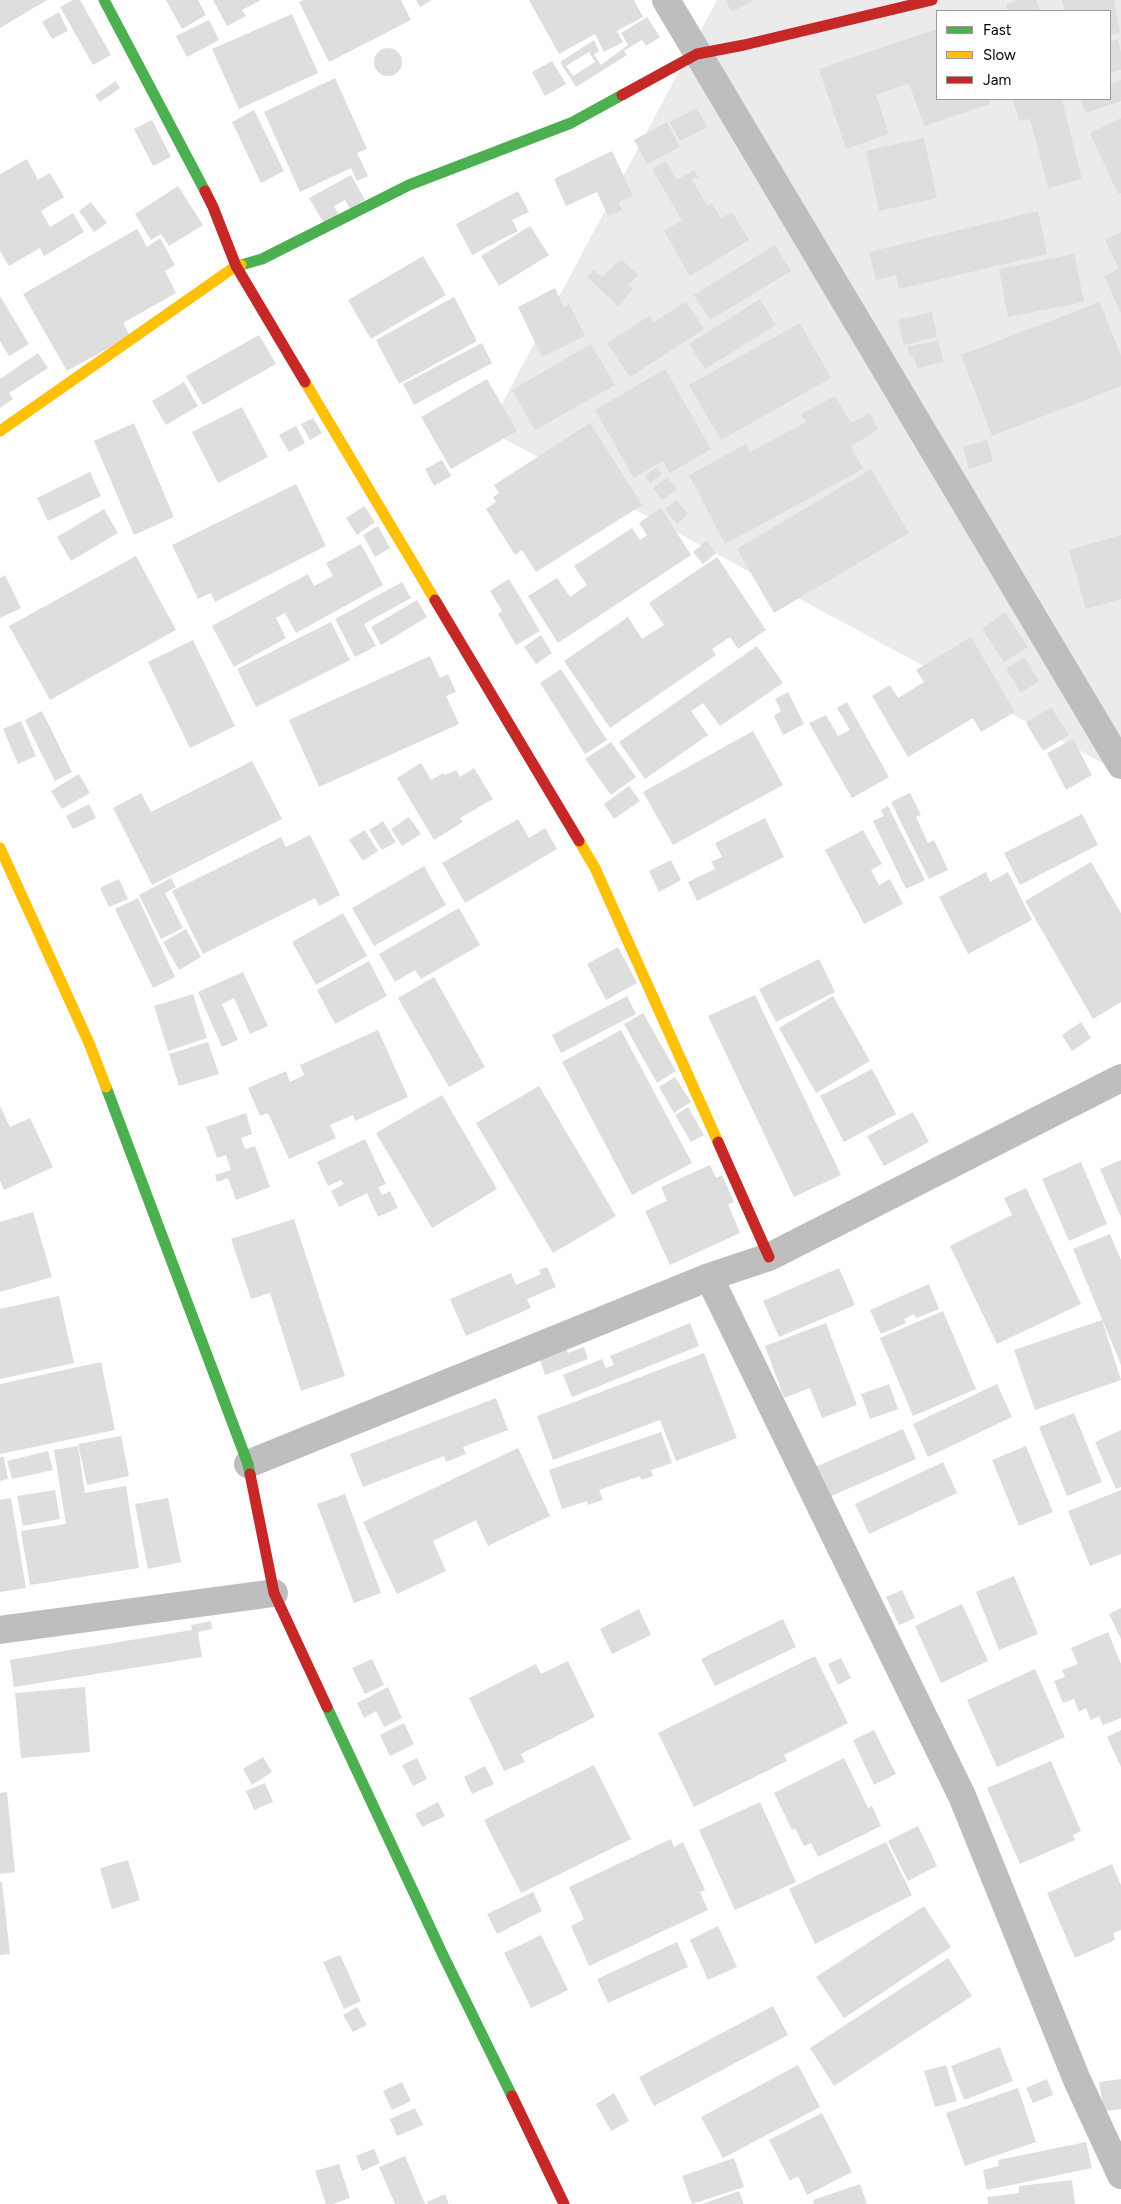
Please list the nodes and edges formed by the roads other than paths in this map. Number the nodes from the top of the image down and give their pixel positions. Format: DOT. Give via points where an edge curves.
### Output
graph roads {
  1 [pos="104,0"];
  2 [pos="666,0"];
  3 [pos="932,0"];
  4 [pos="696,54"];
  5 [pos="236,266"];
  6 [pos="0,431"];
  7 [pos="1121,765"];
  8 [pos="0,848"];
  9 [pos="1121,1078"];
  10 [pos="769,1258"];
  11 [pos="709,1277"];
  12 [pos="248,1464"];
  13 [pos="274,1593"];
  14 [pos="0,1630"];
  15 [pos="1121,2175"];
  16 [pos="564,2204"];
  1 -- 5 [label="street" via="213,207"];
  2 -- 4 [label="street"];
  3 -- 4 [label="street"];
  4 -- 5 [label="street" via="571,123 409,185 262,259"];
  4 -- 7 [label="street"];
  5 -- 6 [label="street"];
  5 -- 10 [label="street" via="595,868"];
  8 -- 12 [label="street" via="89,1043"];
  9 -- 10 [label="street"];
  10 -- 11 [label="street"];
  11 -- 12 [label="street"];
  11 -- 15 [label="street" via="962,1796 1077,2080"];
  12 -- 13 [label="street"];
  13 -- 14 [label="street"];
  13 -- 16 [label="street" via="443,1955"];
}
